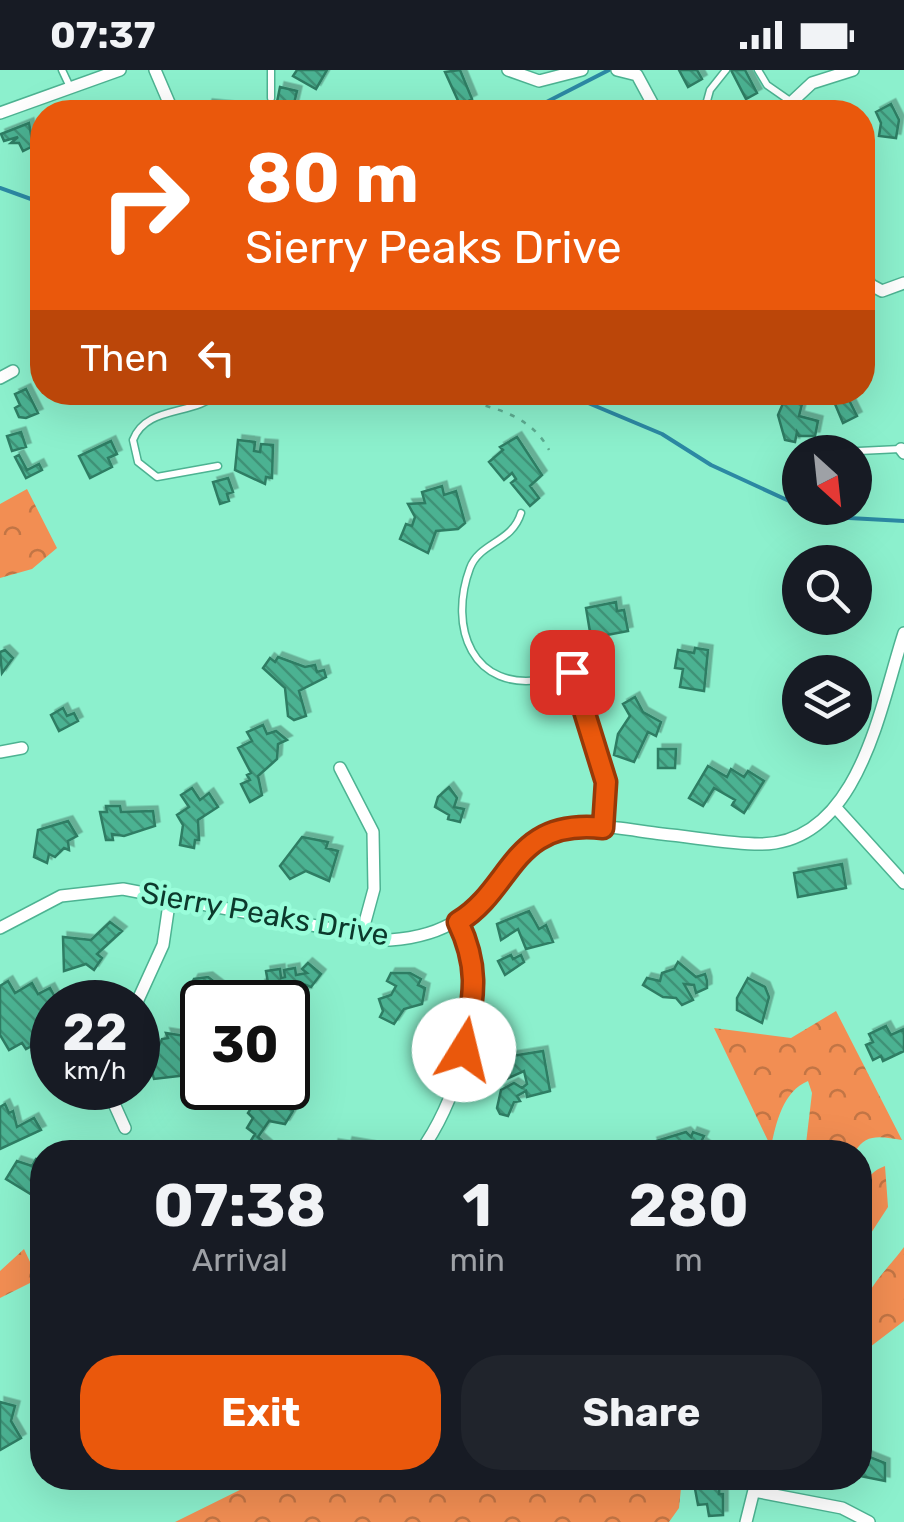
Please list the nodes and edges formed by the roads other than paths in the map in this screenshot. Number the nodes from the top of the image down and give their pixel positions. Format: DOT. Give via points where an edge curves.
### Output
graph roads {
  1 [pos="62,70"];
  2 [pos="120,70"];
  3 [pos="155,70"];
  4 [pos="271,70"];
  5 [pos="508,70"];
  6 [pos="582,70"];
  7 [pos="617,70"];
  8 [pos="726,70"];
  9 [pos="758,70"];
  10 [pos="854,70"];
  11 [pos="72,90"];
  12 [pos="270,98"];
  13 [pos="41,100"];
  14 [pos="169,100"];
  15 [pos="651,100"];
  16 [pos="707,100"];
  17 [pos="789,100"];
  18 [pos="791,100"];
  19 [pos="30,103"];
  20 [pos="0,113"];
  21 [pos="904,283"];
  22 [pos="875,287"];
  23 [pos="13,371"];
  24 [pos="0,378"];
  25 [pos="199,405"];
  26 [pos="872,448"];
  27 [pos="903,451"];
  28 [pos="218,466"];
  29 [pos="522,514"];
  30 [pos="904,633"];
  31 [pos="598,664"];
  32 [pos="572,672"];
  33 [pos="546,679"];
  34 [pos="22,748"];
  35 [pos="0,752"];
  36 [pos="340,768"];
  37 [pos="838,810"];
  38 [pos="603,828"];
  39 [pos="904,884"];
  40 [pos="170,896"];
  41 [pos="458,922"];
  42 [pos="0,928"];
  43 [pos="362,933"];
  44 [pos="146,980"];
  45 [pos="117,1110"];
  46 [pos="125,1128"];
  47 [pos="429,1140"];
  48 [pos="754,1490"];
  49 [pos="777,1490"];
  50 [pos="746,1522"];
  51 [pos="869,1522"];
  1 -- 11 [label="lane"];
  2 -- 11 [label="street"];
  3 -- 14 [label="street"];
  4 -- 12 [label="lane"];
  5 -- 6 [label="street" via="538,82"];
  7 -- 15 [label="street" via="637,75"];
  8 -- 16 [label="lane"];
  9 -- 17 [label="lane"];
  10 -- 18 [label="street" via="812,83"];
  11 -- 13 [label="street"];
  19 -- 20 [label="street"];
  21 -- 22 [label="street"];
  23 -- 24 [label="street"];
  25 -- 28 [label="lane" via="146,422 132,440 138,462 157,477"];
  26 -- 27 [label="lane"];
  29 -- 33 [label="lane" via="513,533 472,562 462,631 470,650 499,676"];
  30 -- 37 [label="street" via="854,783"];
  31 -- 32 [label="street"];
  32 -- 33 [label="street"];
  32 -- 38 [label="street" via="606,782"];
  34 -- 35 [label="street"];
  36 -- 43 [label="street" via="372,832 374,889"];
  37 -- 38 [label="street, Sierry Peaks Drive" via="794,837 763,844"];
  37 -- 39 [label="street"];
  38 -- 41 [label="street, Sierry Peaks Drive" via="554,832 528,847"];
  40 -- 42 [label="street, Sierry Peaks Drive" via="93,889 61,896"];
  40 -- 43 [label="street, Sierry Peaks Drive"];
  40 -- 44 [label="street" via="163,945"];
  41 -- 43 [label="street, Sierry Peaks Drive" via="418,938"];
  41 -- 47 [label="street" via="474,956 474,987 460,1081"];
  45 -- 46 [label="street"];
  48 -- 50 [label="street"];
  49 -- 51 [label="street"];
}
